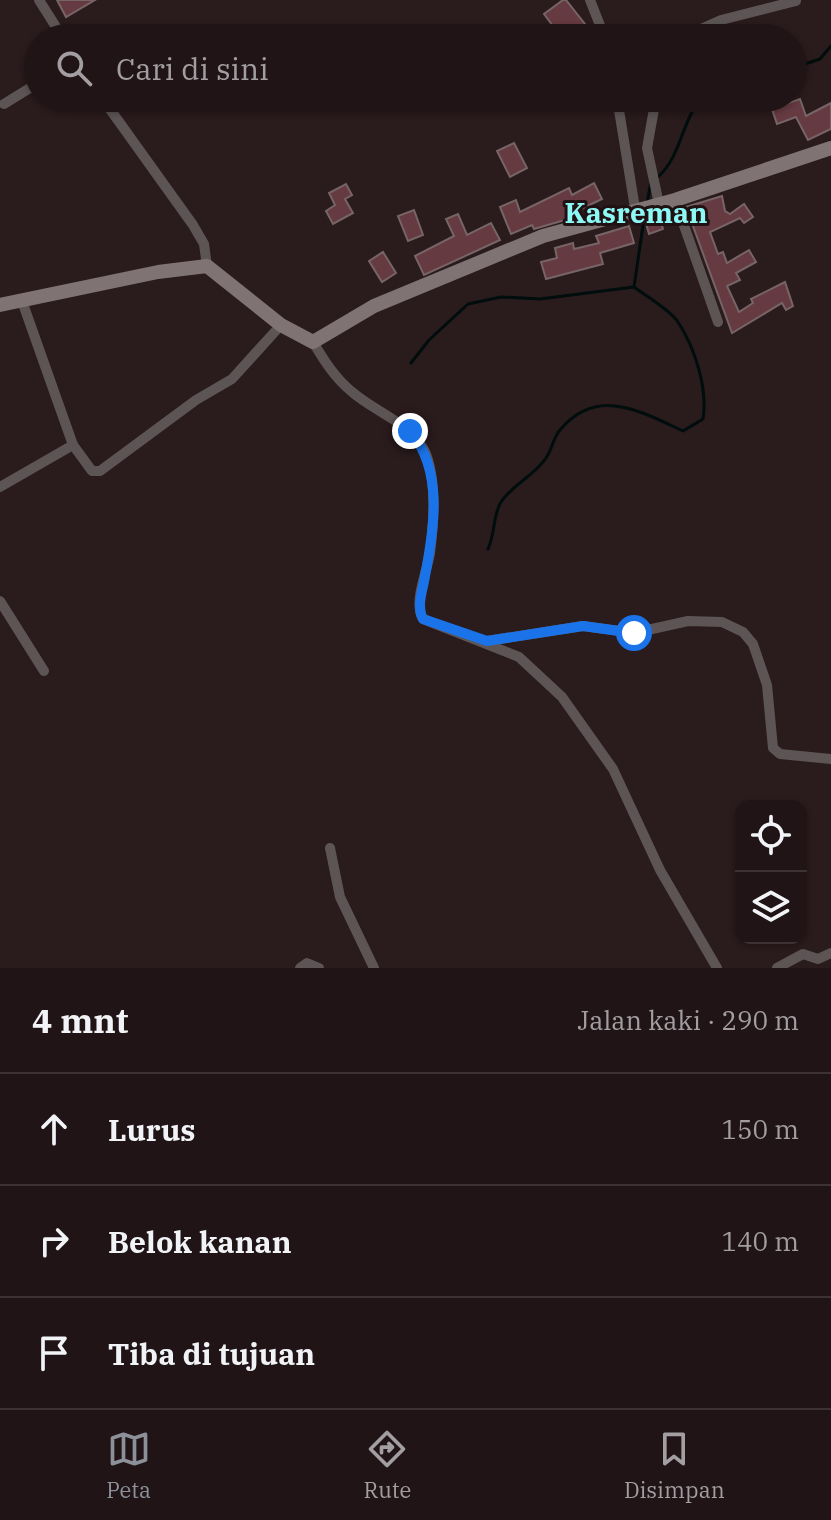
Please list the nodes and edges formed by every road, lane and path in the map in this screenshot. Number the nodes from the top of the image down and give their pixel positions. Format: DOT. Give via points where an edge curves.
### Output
graph roads {
  1 [pos="39,0"];
  2 [pos="590,0"];
  3 [pos="796,1"];
  4 [pos="54,24"];
  5 [pos="599,24"];
  6 [pos="712,24"];
  7 [pos="24,92"];
  8 [pos="4,104"];
  9 [pos="112,112"];
  10 [pos="621,112"];
  11 [pos="653,112"];
  12 [pos="831,148"];
  13 [pos="675,200"];
  14 [pos="648,206"];
  15 [pos="207,266"];
  16 [pos="22,301"];
  17 [pos="0,305"];
  18 [pos="718,322"];
  19 [pos="281,325"];
  20 [pos="313,342"];
  21 [pos="73,445"];
  22 [pos="0,487"];
  23 [pos="0,601"];
  24 [pos="487,641"];
  25 [pos="44,671"];
  26 [pos="831,759"];
  27 [pos="330,848"];
  28 [pos="831,953"];
  29 [pos="300,968"];
  30 [pos="319,968"];
  31 [pos="374,968"];
  32 [pos="717,968"];
  33 [pos="777,968"];
  1 -- 4 [label="street"];
  2 -- 5 [label="street"];
  3 -- 6 [label="street"];
  7 -- 8 [label="street"];
  9 -- 15 [label="street" via="193,225 204,244"];
  10 -- 14 [label="street"];
  11 -- 14 [label="street" via="647,135 655,186"];
  12 -- 13 [label="street"];
  13 -- 14 [label="street"];
  13 -- 18 [label="street"];
  14 -- 20 [label="street" via="543,236 470,264 374,306"];
  15 -- 16 [label="street"];
  15 -- 19 [label="street"];
  16 -- 17 [label="street"];
  16 -- 21 [label="street"];
  19 -- 20 [label="street"];
  19 -- 21 [label="street" via="232,379 100,471 92,471"];
  20 -- 24 [label="street" via="333,374 410,431 425,454 433,501 419,608 423,619"];
  21 -- 22 [label="street"];
  23 -- 25 [label="street"];
  24 -- 26 [label="street" via="583,626 634,633 688,621 722,622 753,644 767,685 773,748 780,754"];
  24 -- 32 [label="street" via="539,673 595,741"];
  27 -- 31 [label="street" via="340,897"];
  28 -- 33 [label="street" via="818,959 803,954"];
  29 -- 30 [label="street" via="307,963"];
}
